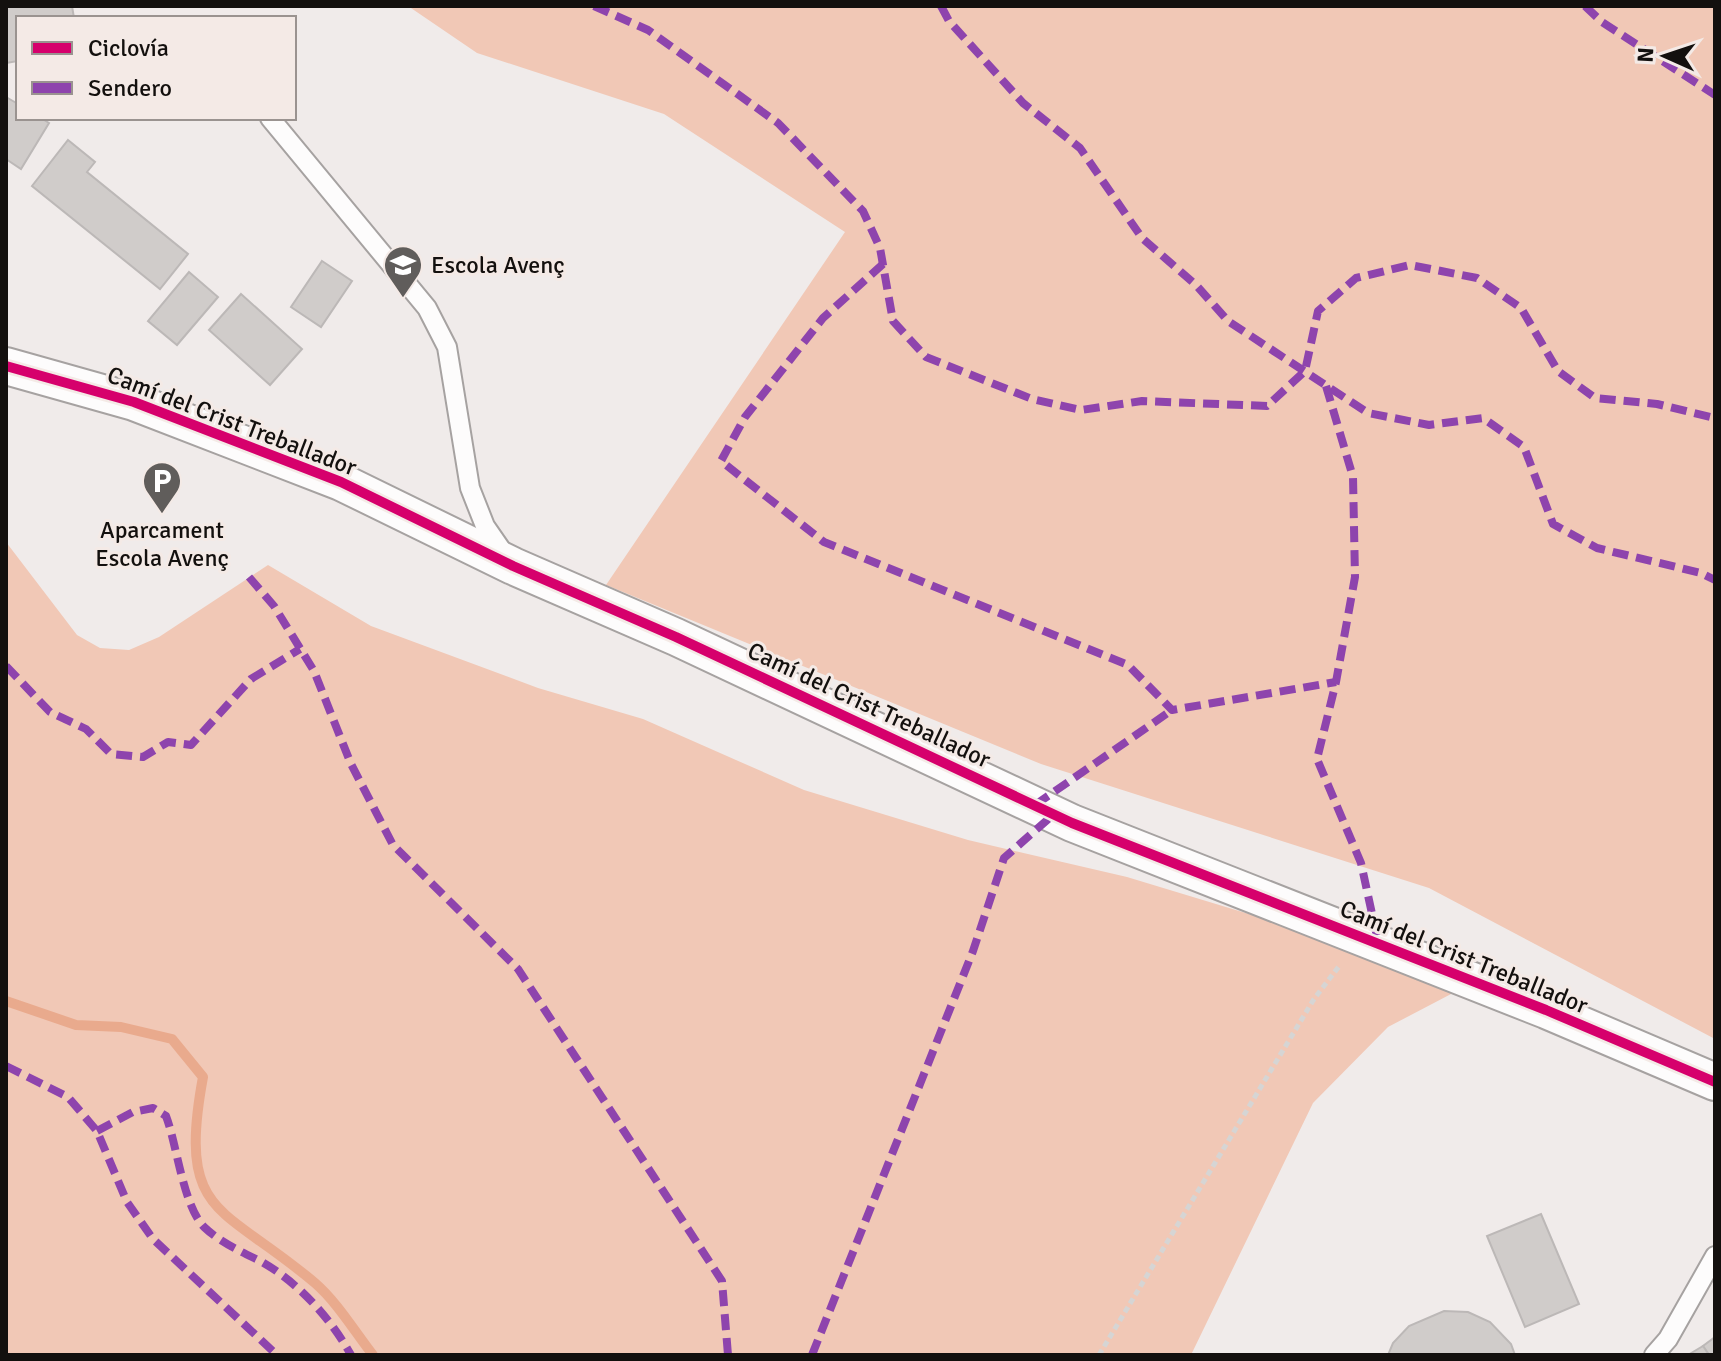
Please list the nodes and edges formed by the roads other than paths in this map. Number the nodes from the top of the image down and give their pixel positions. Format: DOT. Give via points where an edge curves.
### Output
graph roads {
  1 [pos="272,120"];
  2 [pos="6,366"];
  3 [pos="513,566"];
  4 [pos="1715,1082"];
  5 [pos="1715,1256"];
  6 [pos="1654,1355"];
  1 -- 3 [label="lane" via="427,308 447,347 470,488 485,526"];
  2 -- 3 [label="street, Camí del Crist Treballador" via="134,402 341,482"];
  3 -- 4 [label="street, Camí del Crist Treballador" via="1072,823"];
  5 -- 6 [label="lane"];
}
